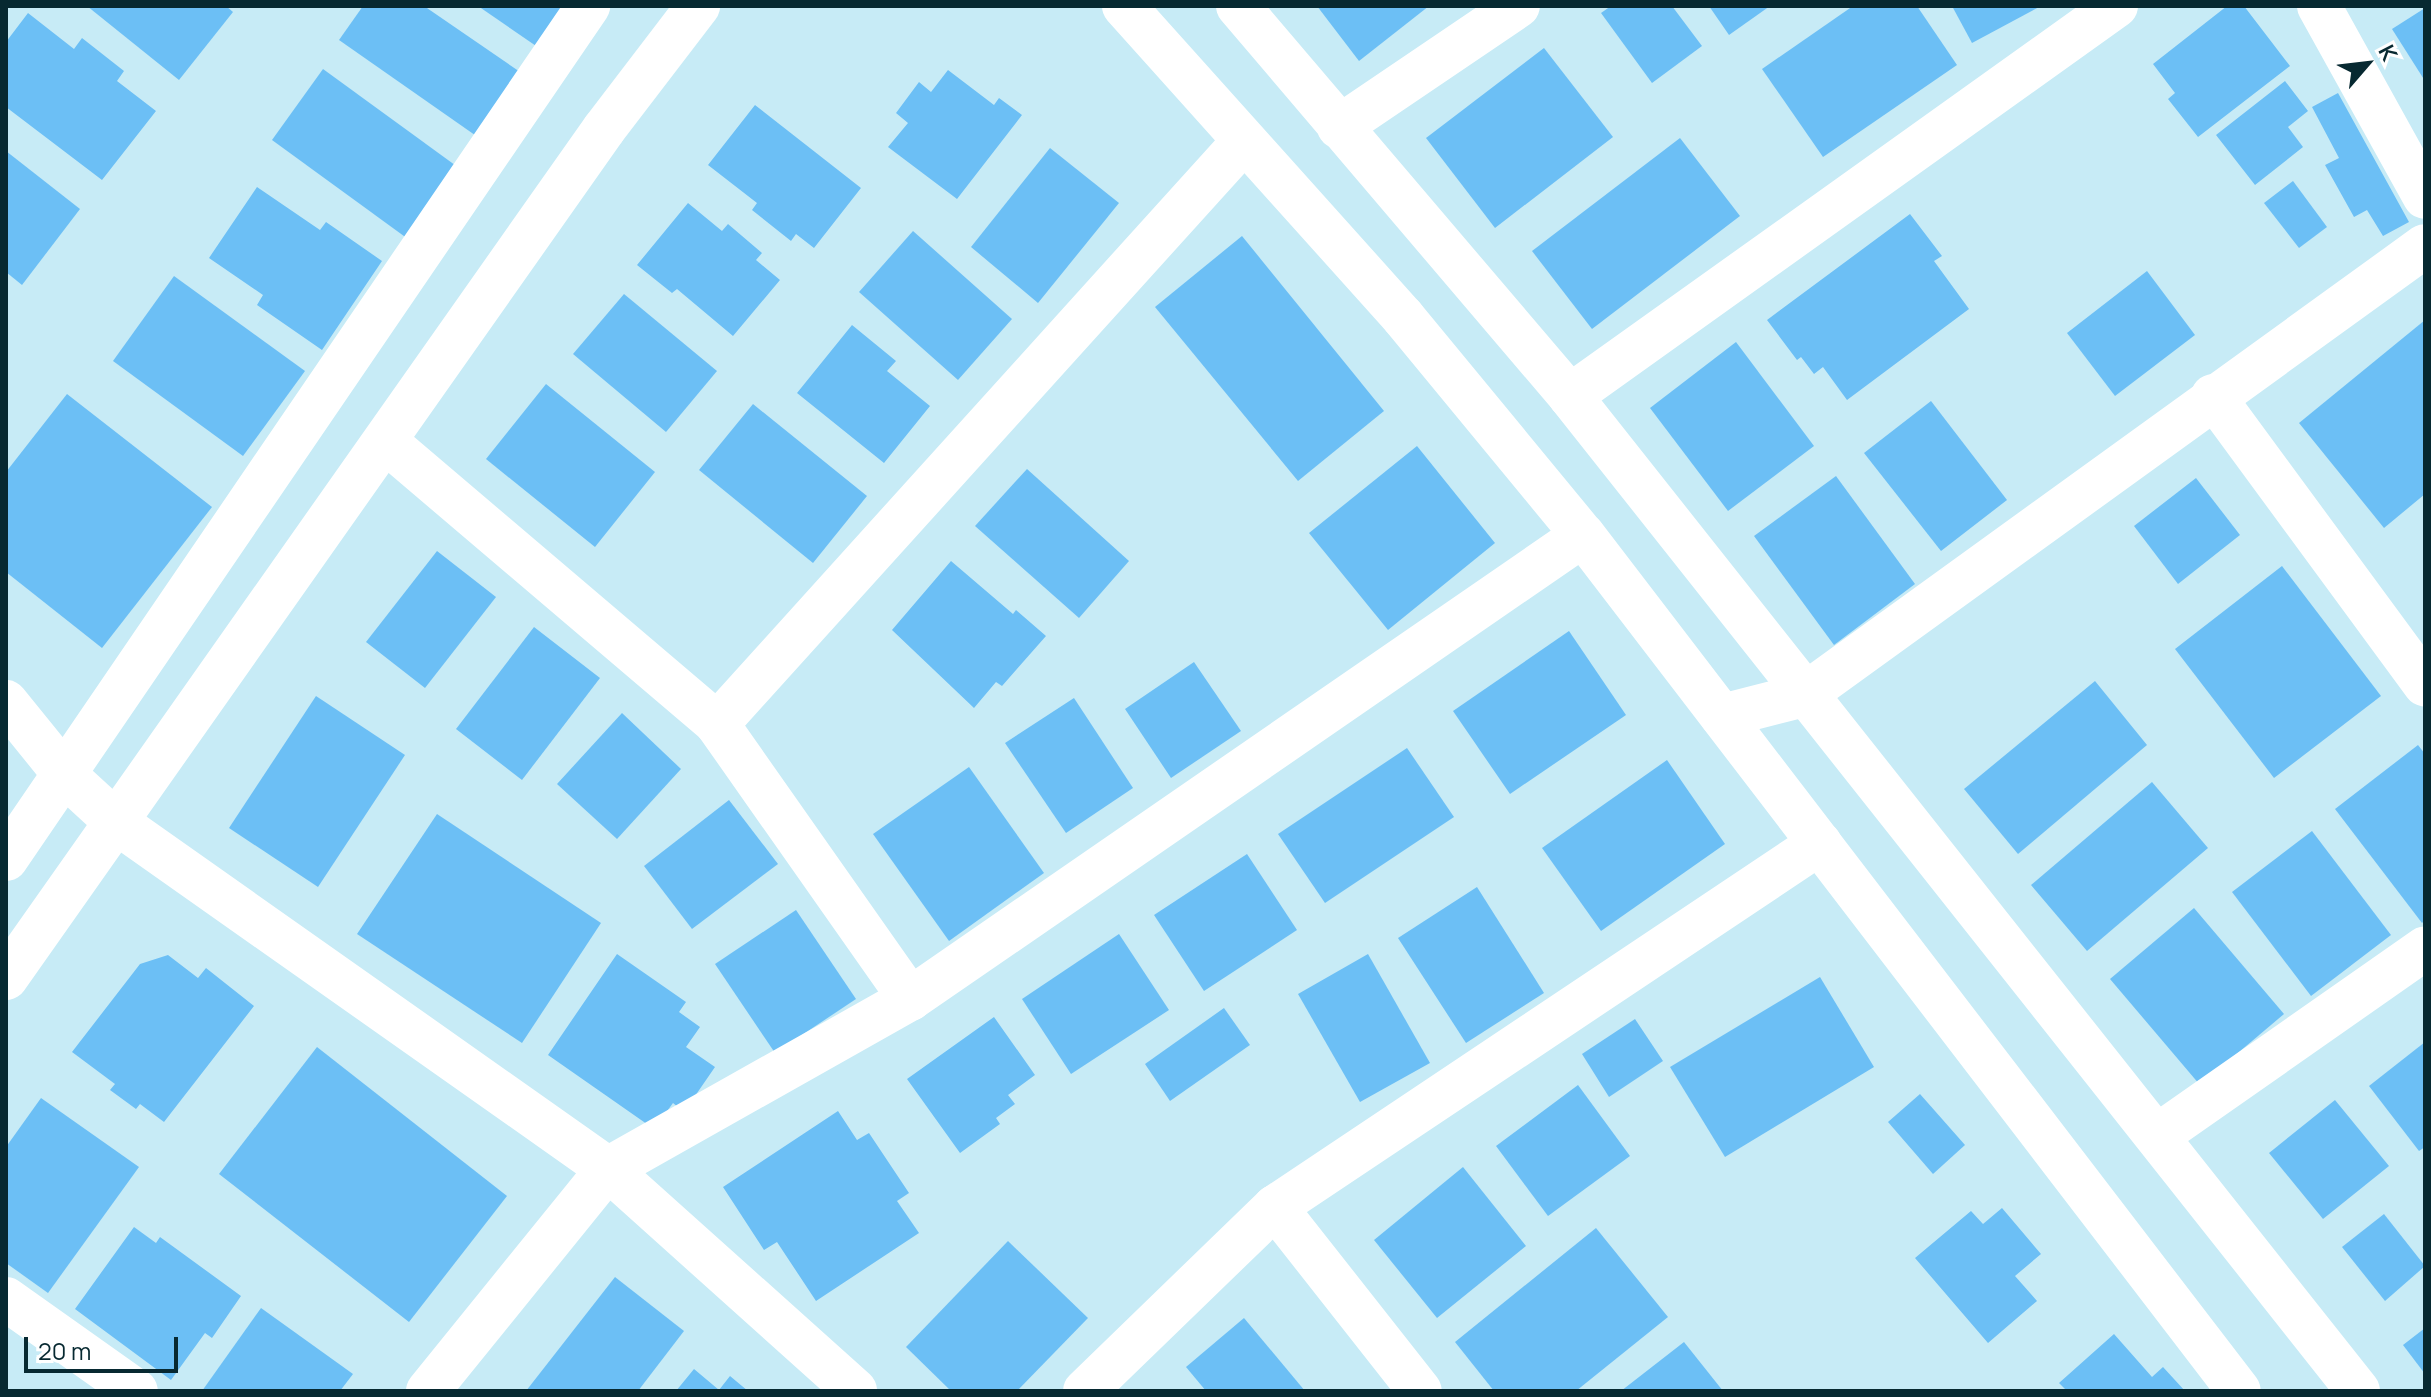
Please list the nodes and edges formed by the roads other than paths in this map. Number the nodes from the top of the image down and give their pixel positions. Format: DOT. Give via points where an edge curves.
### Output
graph roads {
  1 [pos="588,6"];
  2 [pos="698,6"];
  3 [pos="1124,6"];
  4 [pos="1238,6"];
  5 [pos="1518,6"];
  6 [pos="2116,6"];
  7 [pos="2319,6"];
  8 [pos="1339,127"];
  9 [pos="1244,141"];
  10 [pos="2425,197"];
  11 [pos="2425,246"];
  12 [pos="1570,396"];
  13 [pos="2213,396"];
  14 [pos="385,441"];
  15 [pos="1583,535"];
  16 [pos="2425,685"];
  17 [pos="1804,695"];
  18 [pos="6,702"];
  19 [pos="1722,716"];
  20 [pos="717,724"];
  21 [pos="66,776"];
  22 [pos="116,822"];
  23 [pos="1820,843"];
  24 [pos="6,859"];
  25 [pos="2425,948"];
  26 [pos="6,978"];
  27 [pos="910,999"];
  28 [pos="2157,1136"];
  29 [pos="608,1169"];
  30 [pos="1275,1207"];
  31 [pos="6,1299"];
  32 [pos="136,1391"];
  33 [pos="428,1391"];
  34 [pos="855,1391"];
  35 [pos="1085,1391"];
  36 [pos="1420,1391"];
  37 [pos="2239,1391"];
  38 [pos="2358,1391"];
  1 -- 21 [label="street"];
  2 -- 14 [label="street" via="604,129"];
  3 -- 9 [label="street"];
  4 -- 8 [label="street"];
  5 -- 8 [label="street"];
  6 -- 12 [label="street"];
  7 -- 10 [label="street"];
  8 -- 12 [label="street"];
  9 -- 15 [label="street" via="1403,317"];
  9 -- 20 [label="street"];
  11 -- 13 [label="street"];
  12 -- 17 [label="street"];
  13 -- 16 [label="street"];
  13 -- 17 [label="street"];
  14 -- 20 [label="street"];
  14 -- 22 [label="street"];
  15 -- 19 [label="street"];
  15 -- 27 [label="street"];
  17 -- 19 [label="street"];
  17 -- 28 [label="street"];
  18 -- 21 [label="street"];
  19 -- 23 [label="street"];
  20 -- 27 [label="street"];
  21 -- 22 [label="street"];
  21 -- 24 [label="street"];
  22 -- 26 [label="street"];
  22 -- 29 [label="street"];
  23 -- 30 [label="street"];
  23 -- 37 [label="street"];
  25 -- 28 [label="street"];
  27 -- 29 [label="street"];
  28 -- 38 [label="street"];
  29 -- 33 [label="street"];
  29 -- 34 [label="street"];
  30 -- 35 [label="street"];
  30 -- 36 [label="street"];
  31 -- 32 [label="street"];
}
